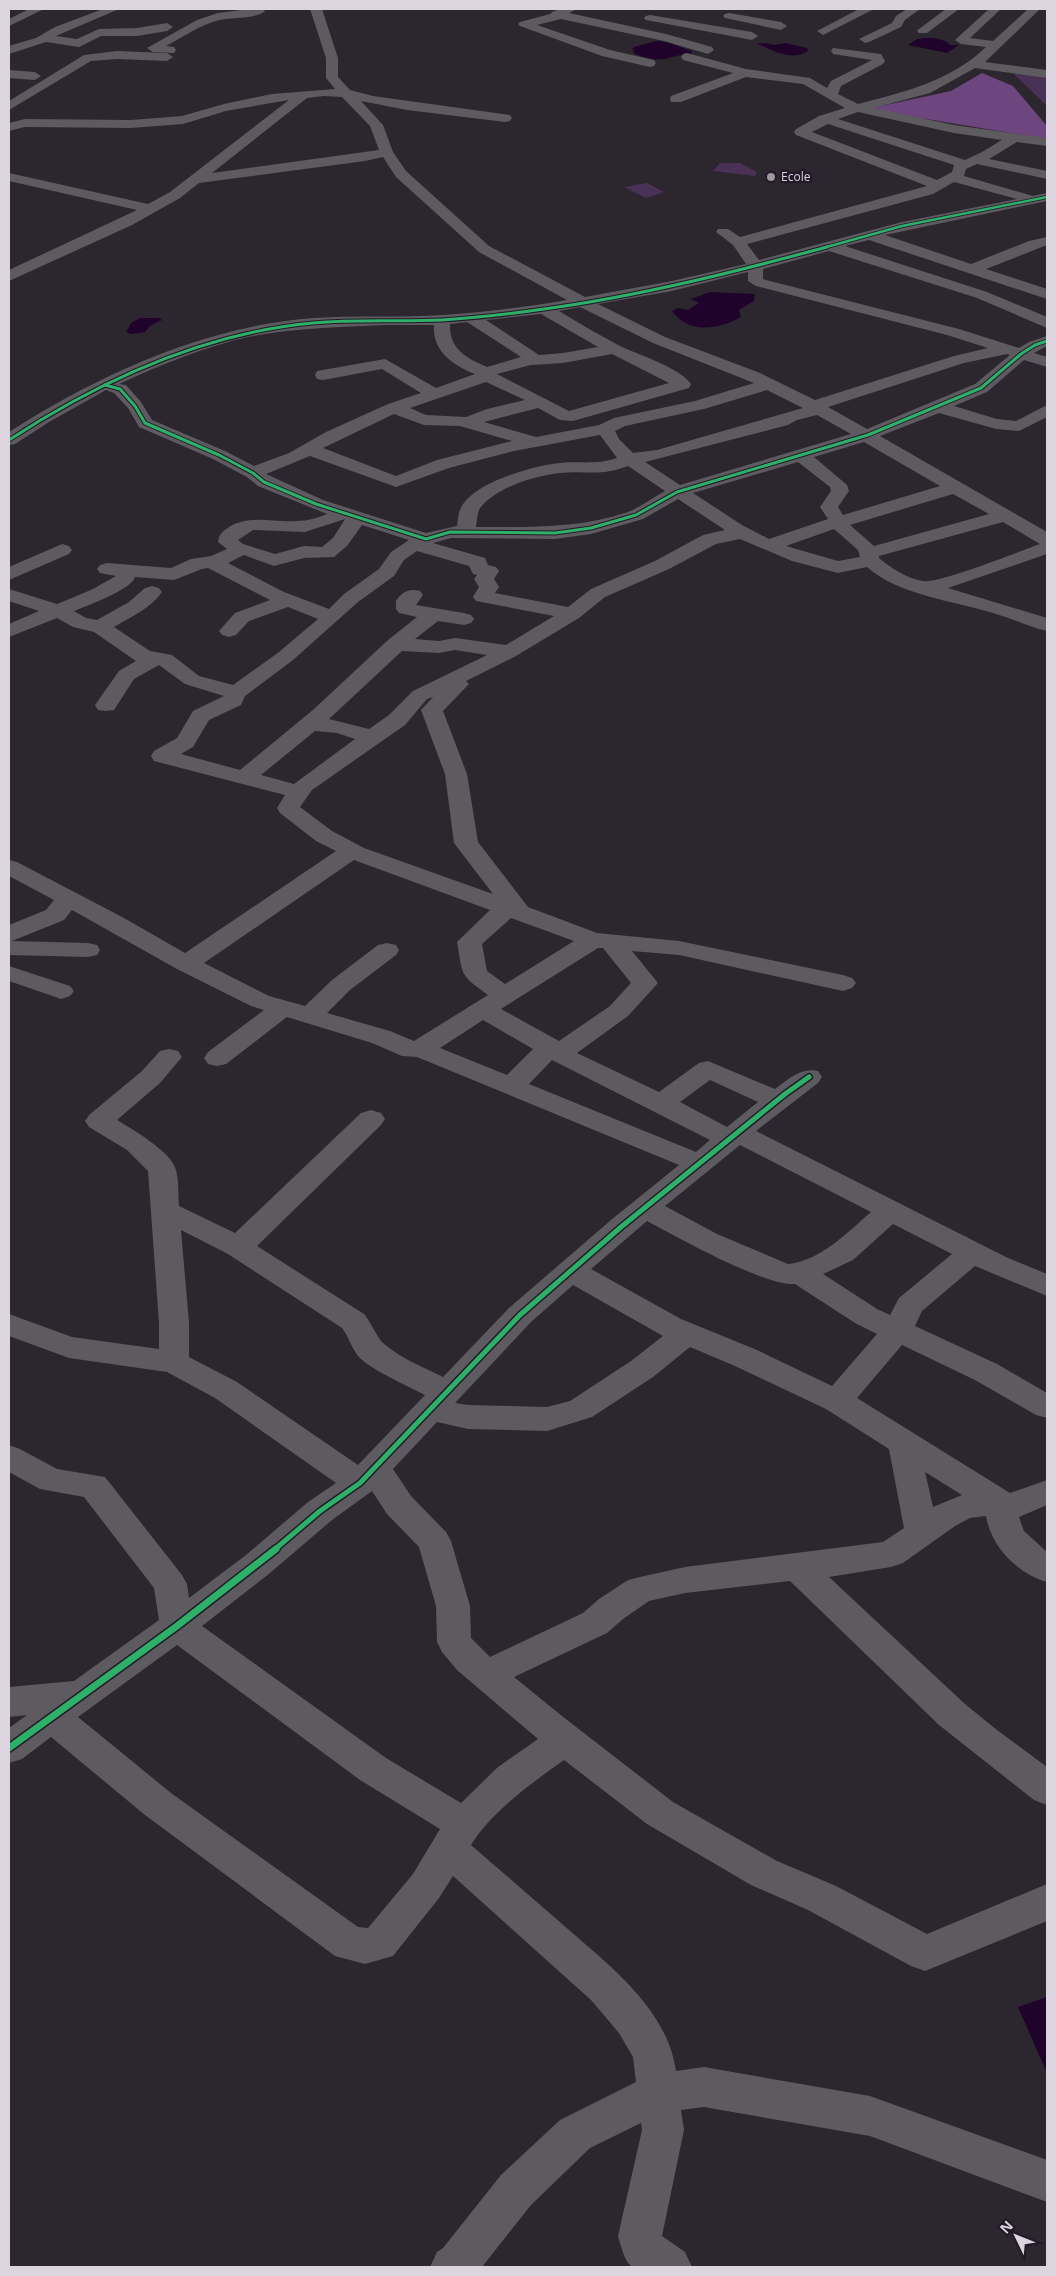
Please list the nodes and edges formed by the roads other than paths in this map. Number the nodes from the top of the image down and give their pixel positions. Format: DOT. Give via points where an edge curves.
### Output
graph roads {
  1 [pos="38,9"];
  2 [pos="113,9"];
  3 [pos="316,9"];
  4 [pos="571,9"];
  5 [pos="868,9"];
  6 [pos="914,9"];
  7 [pos="953,9"];
  8 [pos="995,9"];
  9 [pos="1036,9"];
  10 [pos="1047,9"];
  11 [pos="259,11"];
  12 [pos="636,14"];
  13 [pos="719,14"];
  14 [pos="558,16"];
  15 [pos="182,20"];
  16 [pos="201,22"];
  17 [pos="9,23"];
  18 [pos="781,26"];
  19 [pos="167,27"];
  20 [pos="823,31"];
  21 [pos="923,31"];
  22 [pos="752,36"];
  23 [pos="42,38"];
  24 [pos="864,39"];
  25 [pos="79,44"];
  26 [pos="995,45"];
  27 [pos="9,50"];
  28 [pos="708,50"];
  29 [pos="837,50"];
  30 [pos="687,57"];
  31 [pos="88,58"];
  32 [pos="650,63"];
  33 [pos="973,64"];
  34 [pos="745,73"];
  35 [pos="9,74"];
  36 [pos="1047,74"];
  37 [pos="35,76"];
  38 [pos="332,78"];
  39 [pos="306,93"];
  40 [pos="347,93"];
  41 [pos="831,96"];
  42 [pos="676,100"];
  43 [pos="9,106"];
  44 [pos="856,108"];
  45 [pos="505,118"];
  46 [pos="824,120"];
  47 [pos="9,127"];
  48 [pos="1014,138"];
  49 [pos="1047,142"];
  50 [pos="386,152"];
  51 [pos="970,162"];
  52 [pos="1018,170"];
  53 [pos="1047,175"];
  54 [pos="9,177"];
  55 [pos="954,178"];
  56 [pos="196,179"];
  57 [pos="969,182"];
  58 [pos="939,186"];
  59 [pos="916,194"];
  60 [pos="1042,202"];
  61 [pos="870,206"];
  62 [pos="150,209"];
  63 [pos="952,215"];
  64 [pos="929,220"];
  65 [pos="723,232"];
  66 [pos="870,235"];
  67 [pos="1047,241"];
  68 [pos="738,242"];
  69 [pos="829,246"];
  70 [pos="754,266"];
  71 [pos="972,269"];
  72 [pos="9,276"];
  73 [pos="1047,294"];
  74 [pos="580,303"];
  75 [pos="544,309"];
  76 [pos="470,317"];
  77 [pos="442,320"];
  78 [pos="1047,323"];
  79 [pos="1047,341"];
  80 [pos="614,349"];
  81 [pos="1014,352"];
  82 [pos="535,359"];
  83 [pos="1047,362"];
  84 [pos="485,374"];
  85 [pos="323,375"];
  86 [pos="770,384"];
  87 [pos="105,385"];
  88 [pos="433,393"];
  89 [pos="547,406"];
  90 [pos="817,407"];
  91 [pos="938,407"];
  92 [pos="394,408"];
  93 [pos="1044,415"];
  94 [pos="468,422"];
  95 [pos="606,429"];
  96 [pos="868,435"];
  97 [pos="9,440"];
  98 [pos="533,441"];
  99 [pos="308,449"];
  100 [pos="493,451"];
  101 [pos="801,455"];
  102 [pos="631,460"];
  103 [pos="576,468"];
  104 [pos="253,473"];
  105 [pos="956,487"];
  106 [pos="677,492"];
  107 [pos="351,515"];
  108 [pos="1004,516"];
  109 [pos="839,522"];
  110 [pos="465,532"];
  111 [pos="742,533"];
  112 [pos="1047,540"];
  113 [pos="421,542"];
  114 [pos="770,545"];
  115 [pos="1047,548"];
  116 [pos="238,549"];
  117 [pos="62,550"];
  118 [pos="870,556"];
  119 [pos="215,562"];
  120 [pos="106,569"];
  121 [pos="9,574"];
  122 [pos="126,578"];
  123 [pos="926,587"];
  124 [pos="152,592"];
  125 [pos="9,595"];
  126 [pos="413,595"];
  127 [pos="288,600"];
  128 [pos="59,611"];
  129 [pos="434,614"];
  130 [pos="572,614"];
  131 [pos="332,617"];
  132 [pos="464,619"];
  133 [pos="1047,624"];
  134 [pos="100,627"];
  135 [pos="9,631"];
  136 [pos="229,631"];
  137 [pos="394,644"];
  138 [pos="508,652"];
  139 [pos="156,658"];
  140 [pos="472,670"];
  141 [pos="236,693"];
  142 [pos="106,705"];
  143 [pos="310,724"];
  144 [pos="372,737"];
  145 [pos="245,777"];
  146 [pos="299,792"];
  147 [pos="356,853"];
  148 [pos="9,867"];
  149 [pos="68,900"];
  150 [pos="513,909"];
  151 [pos="9,934"];
  152 [pos="601,940"];
  153 [pos="9,948"];
  154 [pos="88,950"];
  155 [pos="386,950"];
  156 [pos="186,964"];
  157 [pos="9,973"];
  158 [pos="843,983"];
  159 [pos="61,991"];
  160 [pos="504,995"];
  161 [pos="283,1008"];
  162 [pos="482,1010"];
  163 [pos="309,1016"];
  164 [pos="420,1049"];
  165 [pos="555,1050"];
  166 [pos="169,1058"];
  167 [pos="216,1058"];
  168 [pos="809,1077"];
  169 [pos="511,1086"];
  170 [pos="777,1100"];
  171 [pos="660,1104"];
  172 [pos="371,1120"];
  173 [pos="734,1136"];
  174 [pos="701,1164"];
  175 [pos="645,1208"];
  176 [pos="164,1210"];
  177 [pos="891,1210"];
  178 [pos="238,1247"];
  179 [pos="972,1252"];
  180 [pos="572,1271"];
  181 [pos="800,1273"];
  182 [pos="1047,1286"];
  183 [pos="9,1325"];
  184 [pos="898,1330"];
  185 [pos="686,1333"];
  186 [pos="174,1362"];
  187 [pos="439,1400"];
  188 [pos="837,1401"];
  189 [pos="1047,1407"];
  190 [pos="904,1444"];
  191 [pos="9,1457"];
  192 [pos="367,1475"];
  193 [pos="1047,1492"];
  194 [pos="1000,1506"];
  195 [pos="921,1532"];
  196 [pos="798,1568"];
  197 [pos="1047,1570"];
  198 [pos="176,1626"];
  199 [pos="487,1674"];
  200 [pos="82,1695"];
  201 [pos="9,1702"];
  202 [pos="52,1717"];
  203 [pos="564,1739"];
  204 [pos="9,1748"];
  205 [pos="1043,1777"];
  206 [pos="457,1836"];
  207 [pos="1047,1901"];
  208 [pos="658,2093"];
  209 [pos="1047,2181"];
  210 [pos="452,2267"];
  211 [pos="670,2267"];
  1 -- 17 [label="street"];
  2 -- 23 [label="street"];
  3 -- 38 [label="street" via="332,58"];
  4 -- 14 [label="street" via="556,14"];
  5 -- 20 [label="street"];
  6 -- 24 [label="street" via="900,18 897,25"];
  7 -- 21 [label="street"];
  8 -- 26 [label="street" via="961,40"];
  9 -- 10 [label="street"];
  9 -- 26 [label="street"];
  11 -- 16 [label="street" via="218,16"];
  12 -- 22 [label="street"];
  13 -- 18 [label="street"];
  14 -- 28 [label="street" via="605,24"];
  14 -- 32 [label="street" via="524,24 606,54"];
  15 -- 16 [label="street"];
  16 -- 31 [label="street" via="154,48 169,54"];
  19 -- 25 [label="street" via="100,33"];
  23 -- 25 [label="street"];
  23 -- 27 [label="street"];
  25 -- 31 [label="street"];
  26 -- 33 [label="street"];
  29 -- 41 [label="street" via="878,57 879,61 835,84"];
  30 -- 34 [label="street"];
  31 -- 43 [label="street"];
  33 -- 36 [label="street"];
  33 -- 44 [label="street" via="926,90"];
  34 -- 41 [label="street" via="806,81"];
  34 -- 42 [label="street"];
  35 -- 37 [label="street"];
  38 -- 39 [label="street"];
  38 -- 40 [label="street"];
  39 -- 40 [label="street"];
  39 -- 47 [label="street" via="224,108 183,120 131,124 25,122"];
  39 -- 56 [label="street"];
  40 -- 45 [label="street" via="372,100"];
  40 -- 50 [label="street" via="376,125"];
  41 -- 44 [label="street"];
  44 -- 46 [label="street"];
  44 -- 48 [label="street"];
  46 -- 51 [label="street" via="920,152"];
  46 -- 58 [label="street" via="801,132"];
  48 -- 49 [label="street"];
  48 -- 51 [label="street"];
  50 -- 56 [label="street"];
  50 -- 74 [label="street" via="401,174 484,249"];
  51 -- 52 [label="street"];
  51 -- 55 [label="street" via="959,167 960,173"];
  52 -- 53 [label="street"];
  52 -- 57 [label="street" via="988,181"];
  54 -- 62 [label="street"];
  55 -- 57 [label="street"];
  55 -- 58 [label="street"];
  56 -- 62 [label="street"];
  57 -- 60 [label="street"];
  58 -- 59 [label="street"];
  59 -- 61 [label="street"];
  59 -- 63 [label="street"];
  60 -- 63 [label="street" via="1016,203"];
  61 -- 64 [label="street"];
  61 -- 68 [label="street"];
  62 -- 72 [label="street"];
  63 -- 64 [label="street"];
  64 -- 66 [label="street"];
  65 -- 68 [label="street"];
  66 -- 69 [label="street"];
  66 -- 71 [label="street"];
  67 -- 71 [label="street"];
  68 -- 70 [label="street"];
  69 -- 70 [label="street"];
  69 -- 78 [label="street" via="982,295"];
  70 -- 74 [label="street" via="672,286"];
  70 -- 81 [label="street" via="756,281 768,286 953,332"];
  71 -- 73 [label="street"];
  74 -- 75 [label="street"];
  74 -- 86 [label="street" via="658,340"];
  75 -- 76 [label="street"];
  75 -- 80 [label="street"];
  76 -- 77 [label="street"];
  76 -- 82 [label="street"];
  77 -- 84 [label="street" via="440,334 451,356"];
  77 -- 87 [label="street" via="313,324 246,333 149,364"];
  79 -- 81 [label="street"];
  80 -- 82 [label="street" via="563,358"];
  80 -- 89 [label="street" via="683,384 573,416 566,416"];
  81 -- 83 [label="street"];
  81 -- 90 [label="street" via="960,359"];
  81 -- 91 [label="street" via="980,388"];
  82 -- 84 [label="street"];
  84 -- 88 [label="street"];
  84 -- 89 [label="street"];
  85 -- 88 [label="street" via="385,364"];
  86 -- 90 [label="street"];
  86 -- 95 [label="street" via="698,405 620,422"];
  87 -- 97 [label="street"];
  87 -- 104 [label="street" via="120,389 145,423"];
  88 -- 92 [label="street"];
  89 -- 94 [label="street" via="526,418 493,413"];
  90 -- 96 [label="street"];
  90 -- 102 [label="street" via="658,456"];
  91 -- 93 [label="street" via="996,424 1019,426"];
  91 -- 96 [label="street"];
  92 -- 94 [label="street" via="424,420"];
  92 -- 99 [label="street"];
  94 -- 98 [label="street"];
  95 -- 98 [label="street"];
  95 -- 102 [label="street" via="607,436"];
  96 -- 101 [label="street"];
  96 -- 105 [label="street"];
  98 -- 100 [label="street"];
  99 -- 100 [label="street" via="396,482 443,464"];
  99 -- 104 [label="street"];
  100 -- 103 [label="street" via="544,454"];
  101 -- 106 [label="street"];
  101 -- 109 [label="street" via="838,485 840,490 829,507"];
  102 -- 103 [label="street" via="607,468"];
  102 -- 106 [label="street"];
  103 -- 110 [label="street" via="523,476 487,492 470,508"];
  104 -- 107 [label="street" via="264,482"];
  105 -- 108 [label="street"];
  105 -- 109 [label="street"];
  106 -- 110 [label="street" via="636,515 591,528 555,533"];
  106 -- 111 [label="street"];
  107 -- 113 [label="street"];
  107 -- 116 [label="street" via="340,542 327,553 304,552 274,560"];
  107 -- 116 [label="street" via="298,527 248,525 228,536 228,542"];
  108 -- 112 [label="street"];
  108 -- 118 [label="street"];
  109 -- 114 [label="street"];
  109 -- 118 [label="street" via="845,531 866,546"];
  110 -- 113 [label="street" via="438,534"];
  111 -- 114 [label="street"];
  111 -- 130 [label="street" via="710,539 662,565 598,593"];
  113 -- 130 [label="street" via="478,562 480,570 489,572 484,579 489,587 483,597"];
  113 -- 131 [label="street" via="396,556 387,572 351,598"];
  114 -- 118 [label="street" via="834,567 850,566"];
  115 -- 123 [label="street" via="954,581"];
  116 -- 119 [label="street"];
  117 -- 121 [label="street"];
  118 -- 123 [label="street" via="888,574"];
  119 -- 120 [label="street" via="198,563 174,574"];
  119 -- 127 [label="street" via="240,578"];
  122 -- 128 [label="street"];
  123 -- 133 [label="street"];
  124 -- 134 [label="street" via="136,606"];
  125 -- 128 [label="street"];
  126 -- 129 [label="street" via="406,601 406,609"];
  127 -- 131 [label="street"];
  127 -- 136 [label="street" via="242,617"];
  128 -- 134 [label="street" via="80,623"];
  128 -- 135 [label="street"];
  129 -- 132 [label="street"];
  129 -- 137 [label="street"];
  130 -- 138 [label="street"];
  131 -- 141 [label="street"];
  134 -- 139 [label="street" via="145,657"];
  137 -- 138 [label="street" via="439,647 456,644"];
  137 -- 143 [label="street"];
  138 -- 140 [label="street"];
  139 -- 141 [label="street" via="165,660 192,680"];
  139 -- 142 [label="street" via="126,675"];
  140 -- 144 [label="street" via="420,695 397,720"];
  140 -- 150 [label="street" via="432,710 456,774 466,843"];
  141 -- 145 [label="street" via="233,700 201,716 185,742 162,756"];
  143 -- 144 [label="street" via="339,727"];
  143 -- 145 [label="street"];
  144 -- 146 [label="street" via="304,785"];
  145 -- 146 [label="street"];
  146 -- 147 [label="street" via="288,808 324,836"];
  147 -- 150 [label="street"];
  147 -- 156 [label="street" via="342,856"];
  148 -- 149 [label="street"];
  149 -- 151 [label="street" via="55,915"];
  149 -- 156 [label="street"];
  150 -- 152 [label="street"];
  150 -- 160 [label="street" via="468,942 475,974"];
  152 -- 158 [label="street" via="680,948"];
  152 -- 160 [label="street"];
  152 -- 165 [label="street" via="645,983 619,1011"];
  153 -- 154 [label="street"];
  155 -- 163 [label="street" via="341,985"];
  156 -- 161 [label="street" via="260,1001"];
  157 -- 159 [label="street"];
  160 -- 162 [label="street"];
  161 -- 163 [label="street"];
  161 -- 167 [label="street"];
  162 -- 164 [label="street"];
  162 -- 165 [label="street"];
  163 -- 164 [label="street" via="381,1037 411,1050"];
  164 -- 169 [label="street"];
  165 -- 169 [label="street"];
  165 -- 171 [label="street"];
  166 -- 176 [label="street" via="99,1121 137,1144 162,1169"];
  168 -- 170 [label="street"];
  169 -- 174 [label="street"];
  170 -- 171 [label="street" via="708,1069"];
  170 -- 173 [label="street"];
  171 -- 173 [label="street"];
  172 -- 178 [label="street"];
  173 -- 174 [label="street"];
  173 -- 177 [label="street"];
  174 -- 175 [label="street"];
  175 -- 180 [label="street"];
  175 -- 181 [label="street" via="774,1270"];
  176 -- 178 [label="street"];
  176 -- 186 [label="street" via="174,1323"];
  177 -- 179 [label="street"];
  177 -- 181 [label="street" via="843,1253"];
  178 -- 187 [label="street" via="353,1321 369,1349"];
  179 -- 182 [label="street"];
  179 -- 184 [label="street" via="910,1305"];
  180 -- 185 [label="street"];
  180 -- 187 [label="street" via="520,1315"];
  181 -- 184 [label="street" via="866,1316"];
  183 -- 186 [label="street" via="69,1347"];
  184 -- 188 [label="street"];
  184 -- 189 [label="street" via="986,1372"];
  185 -- 187 [label="street" via="642,1369 581,1409 547,1419 468,1417"];
  185 -- 188 [label="street"];
  186 -- 192 [label="street"];
  187 -- 192 [label="street"];
  188 -- 190 [label="street"];
  190 -- 194 [label="street"];
  190 -- 195 [label="street"];
  191 -- 198 [label="street" via="52,1480 94,1486 170,1584"];
  192 -- 198 [label="street"];
  192 -- 199 [label="street" via="434,1541 453,1606 454,1642"];
  193 -- 194 [label="street"];
  194 -- 195 [label="street" via="963,1507"];
  194 -- 197 [label="street" via="1010,1538 1026,1556"];
  195 -- 196 [label="street" via="891,1554"];
  196 -- 199 [label="street" via="686,1580 640,1590 594,1623"];
  196 -- 205 [label="street" via="976,1735"];
  198 -- 200 [label="street"];
  198 -- 206 [label="street" via="373,1769"];
  199 -- 203 [label="street"];
  200 -- 201 [label="street"];
  200 -- 202 [label="street"];
  202 -- 204 [label="street"];
  202 -- 206 [label="street" via="158,1804 349,1943 365,1946 379,1943 426,1886"];
  203 -- 206 [label="street" via="511,1778"];
  203 -- 207 [label="street" via="660,1813 764,1873 822,1898 925,1953"];
  206 -- 208 [label="street" via="606,1987 633,2020 654,2052"];
  208 -- 209 [label="street" via="704,2087 870,2116"];
  208 -- 210 [label="street" via="575,2134 516,2190"];
  208 -- 211 [label="street" via="663,2130 640,2236 644,2250"];
}
